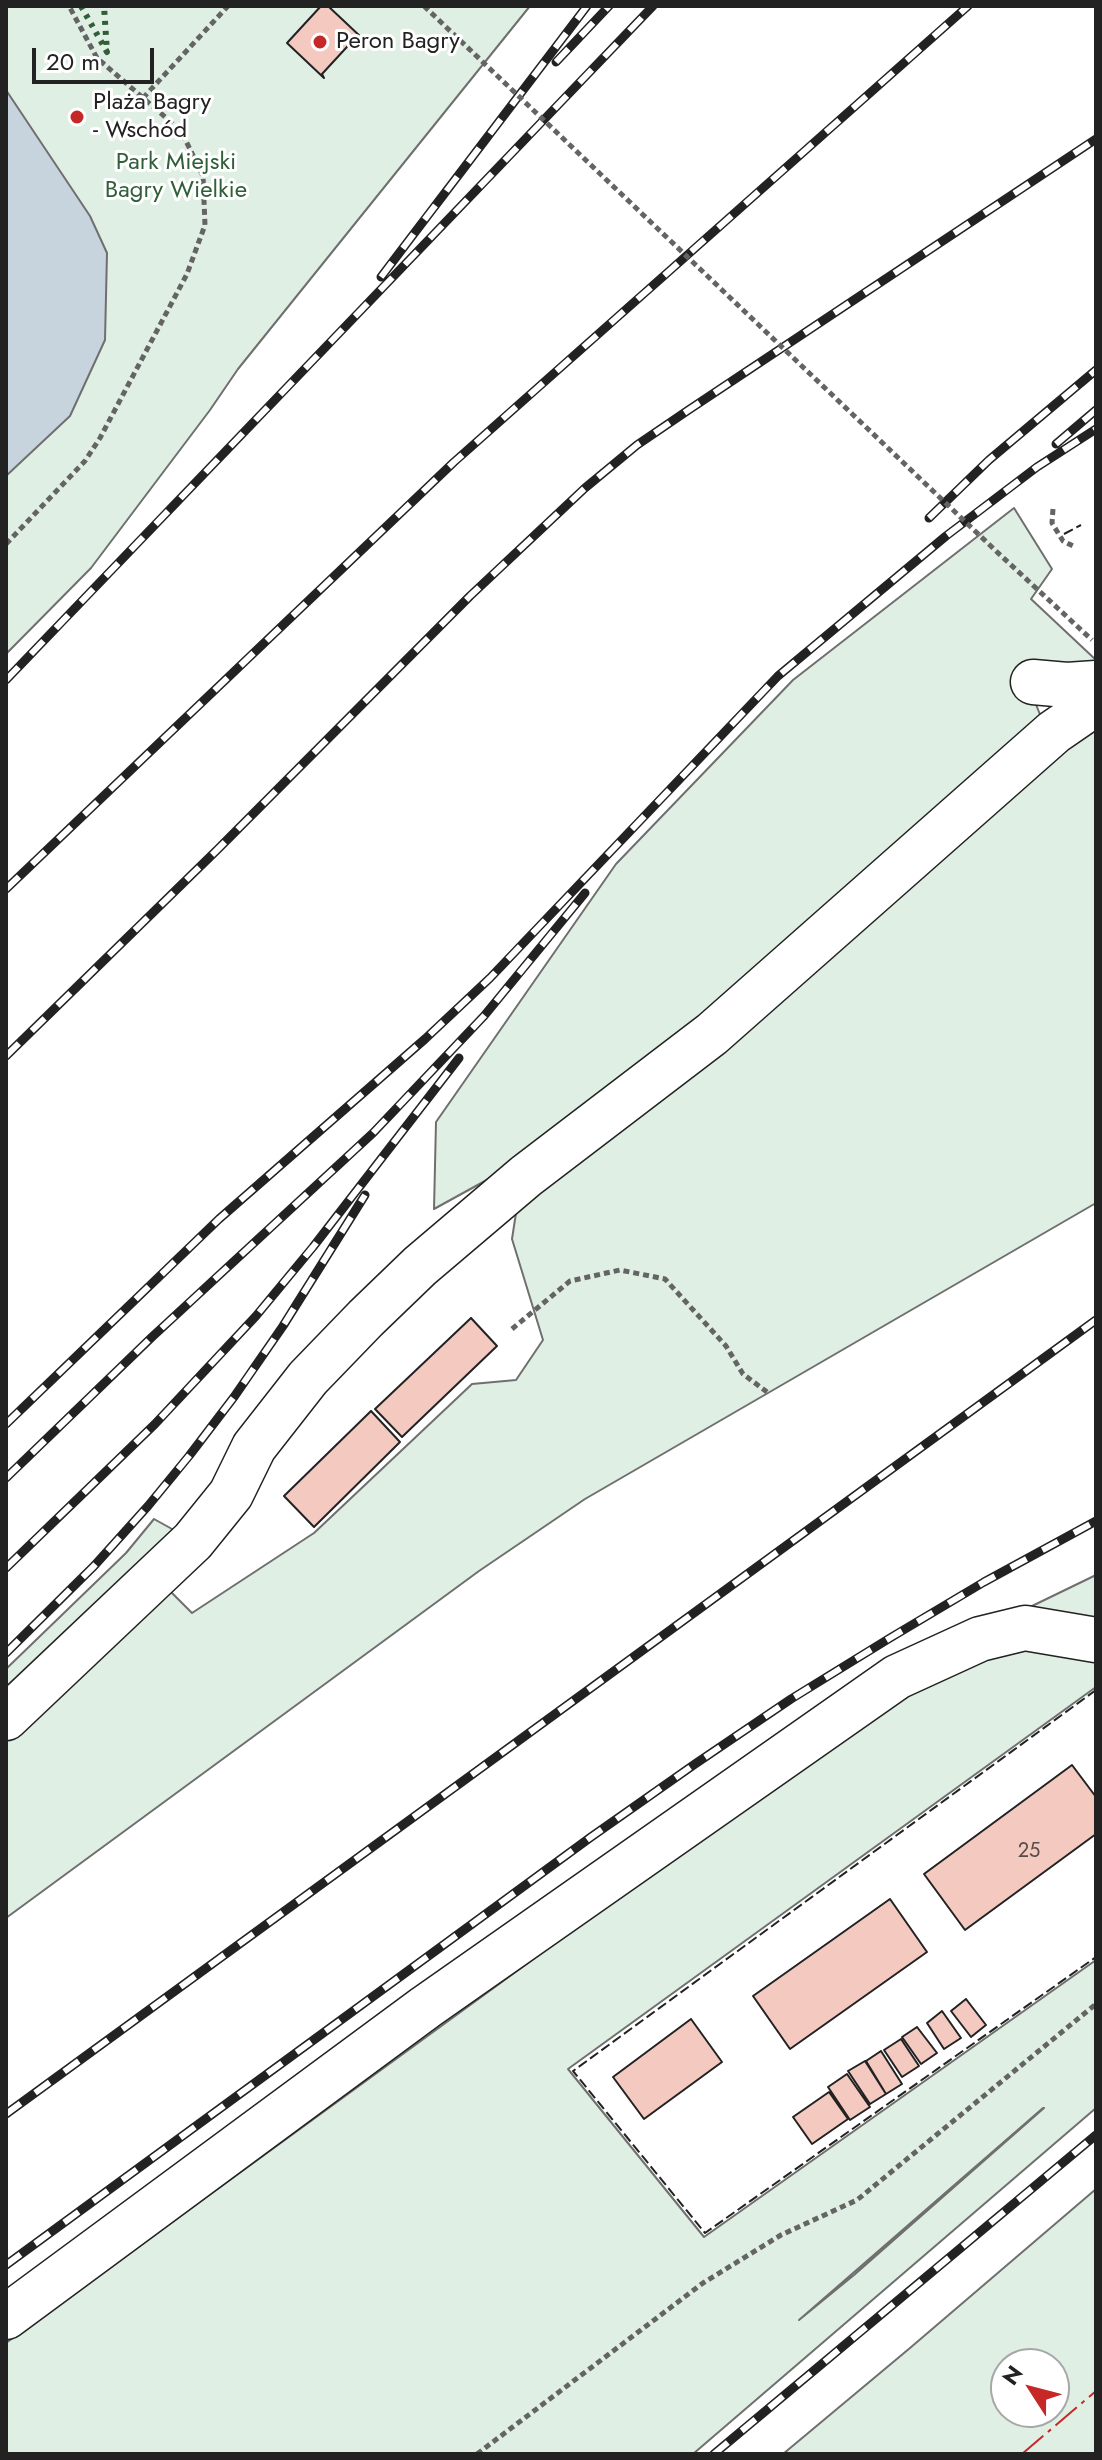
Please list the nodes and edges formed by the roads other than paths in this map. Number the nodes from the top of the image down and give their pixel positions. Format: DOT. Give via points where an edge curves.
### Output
graph roads {
  1 [pos="1033,682"];
  2 [pos="1096,683"];
  3 [pos="1096,703"];
  4 [pos="1096,1640"];
  5 [pos="6,1718"];
  6 [pos="6,2317"];
  1 -- 2 [label="lane"];
  3 -- 5 [label="lane" via="1054,732 712,1034 526,1176 420,1266 308,1378 254,1447 231,1494 193,1541"];
  4 -- 6 [label="lane" via="1025,1628 980,1639 897,1677 426,2007"];
}
